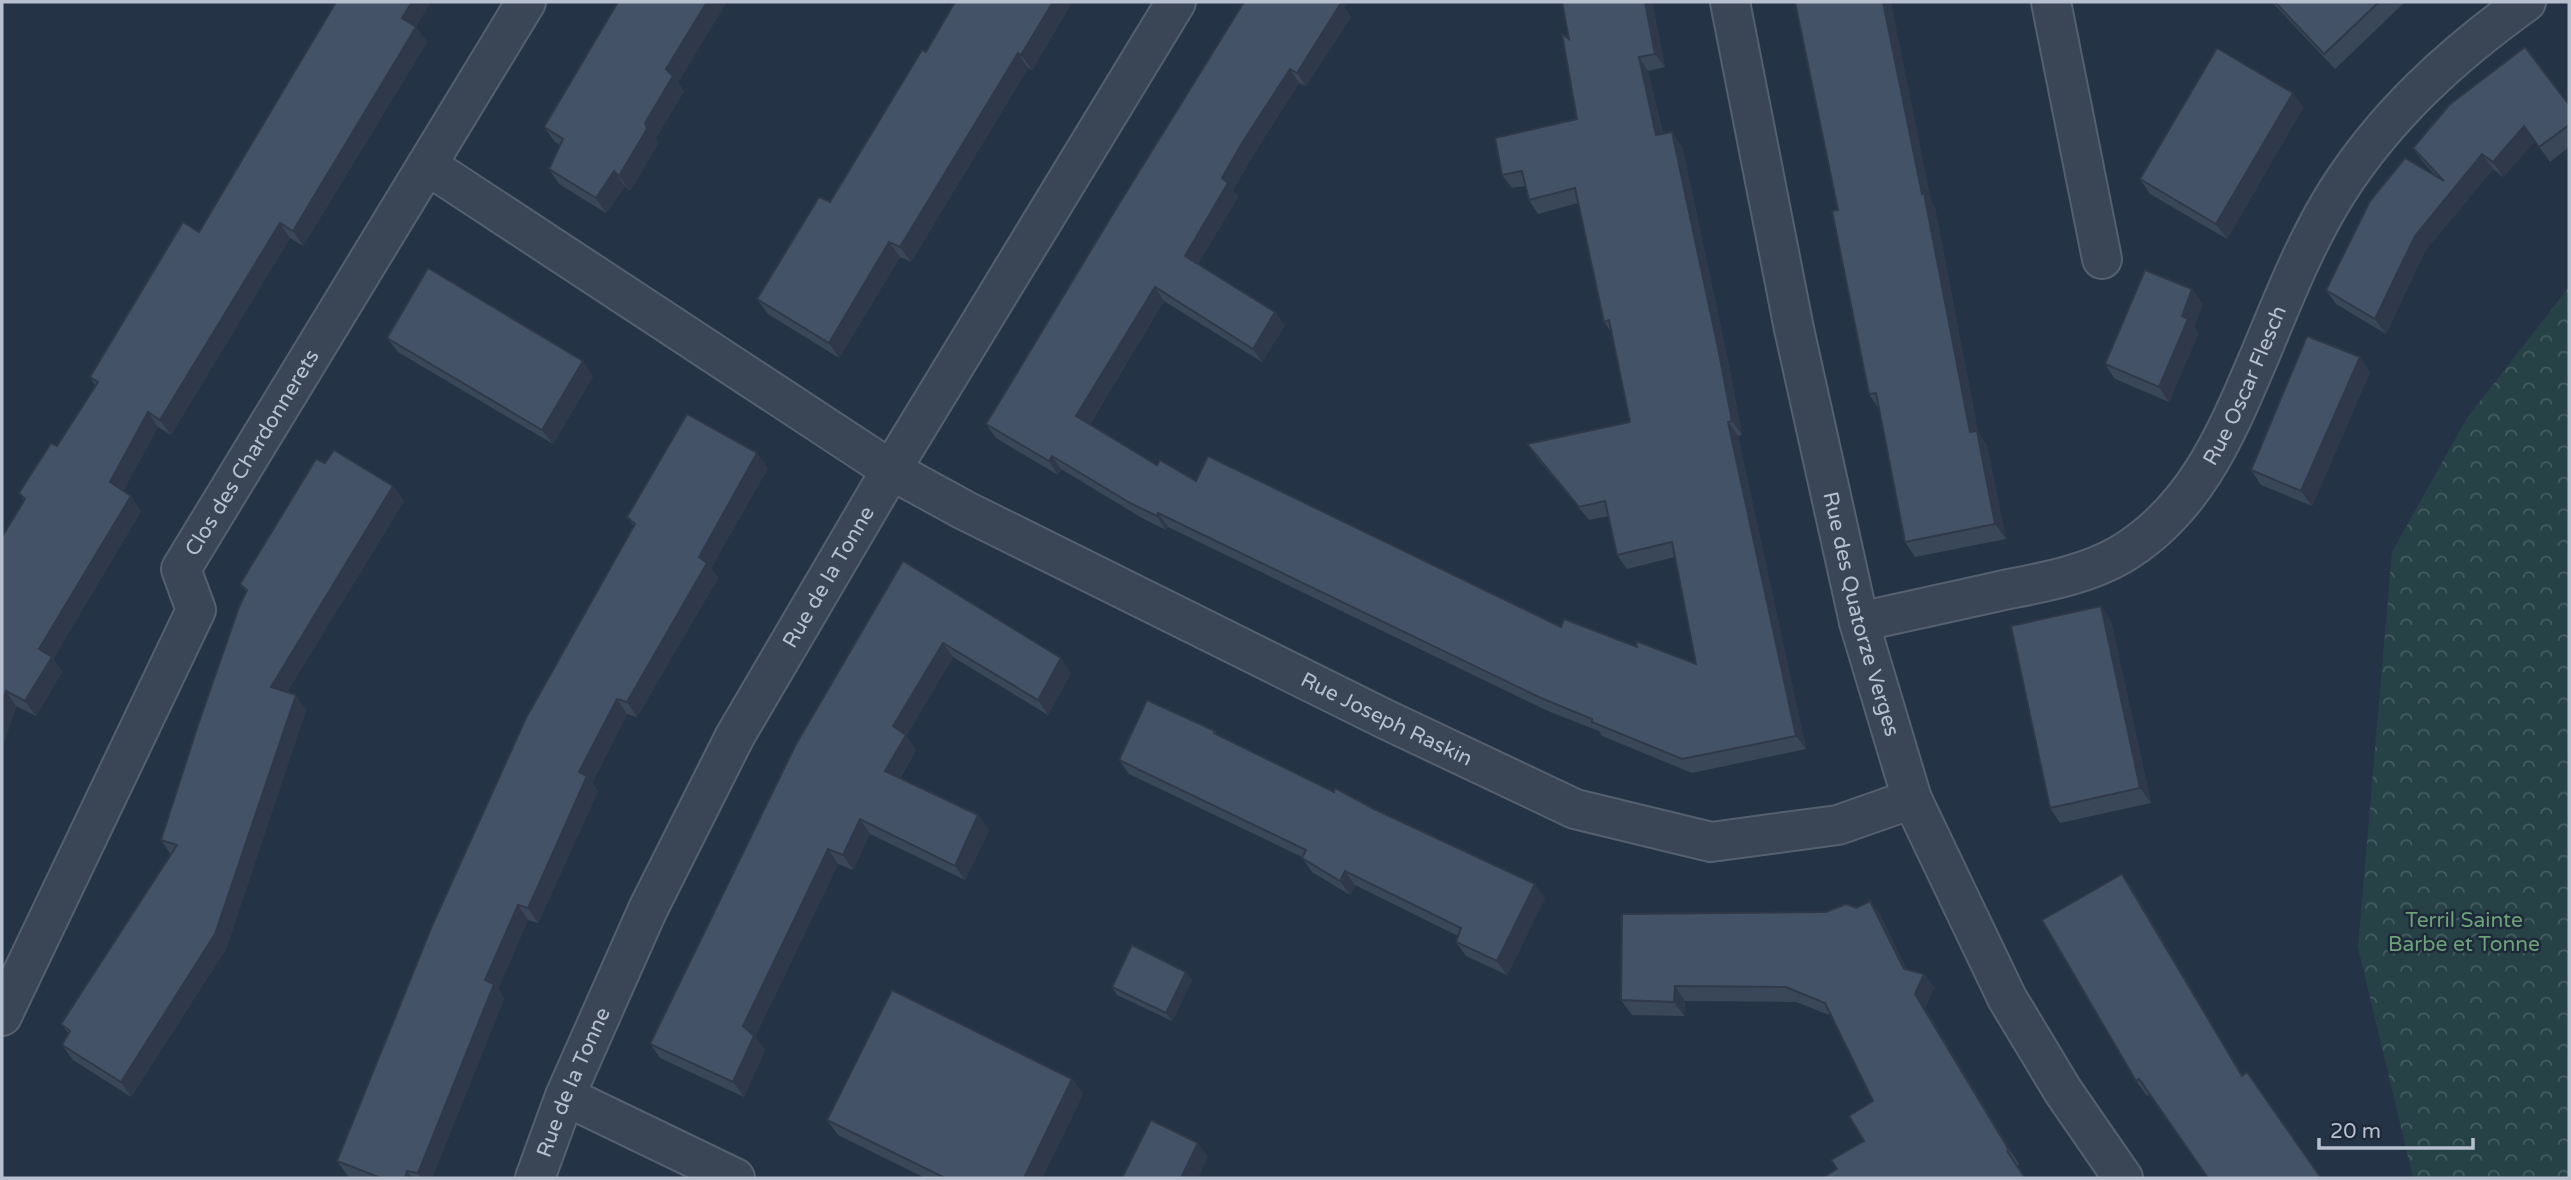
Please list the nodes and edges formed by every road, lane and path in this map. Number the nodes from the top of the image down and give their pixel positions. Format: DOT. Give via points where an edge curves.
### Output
graph roads {
  1 [pos="526,2"];
  2 [pos="1176,2"];
  3 [pos="1730,2"];
  4 [pos="2051,2"];
  5 [pos="2526,2"];
  6 [pos="426,165"];
  7 [pos="2102,259"];
  8 [pos="891,470"];
  9 [pos="1859,622"];
  10 [pos="1912,799"];
  11 [pos="2,1016"];
  12 [pos="565,1096"];
  13 [pos="535,1178"];
  14 [pos="735,1178"];
  15 [pos="2123,1178"];
  1 -- 6 [label="street, Clos des Chardonnerets"];
  2 -- 8 [label="street, Rue de la Tonne"];
  3 -- 9 [label="street, Rue des Quatorze Verges" via="1794,329"];
  4 -- 7 [label="street"];
  5 -- 9 [label="street, Rue Oscar Flesch" via="2432,76 2369,146 2336,194 2307,249 2202,477 2152,533 2120,555 2082,572"];
  6 -- 8 [label="street"];
  6 -- 11 [label="street, Clos des Chardonnerets" via="181,569 196,610"];
  8 -- 10 [label="street, Rue Joseph Raskin" via="1375,714 1575,809 1711,842 1838,825"];
  8 -- 12 [label="street, Rue de la Tonne" via="735,736 649,909"];
  9 -- 10 [label="street, Rue des Quatorze Verges"];
  10 -- 15 [label="street, Rue des Quatorze Verges" via="2007,998"];
  12 -- 13 [label="street, Rue de la Tonne"];
  12 -- 14 [label="street"];
}
